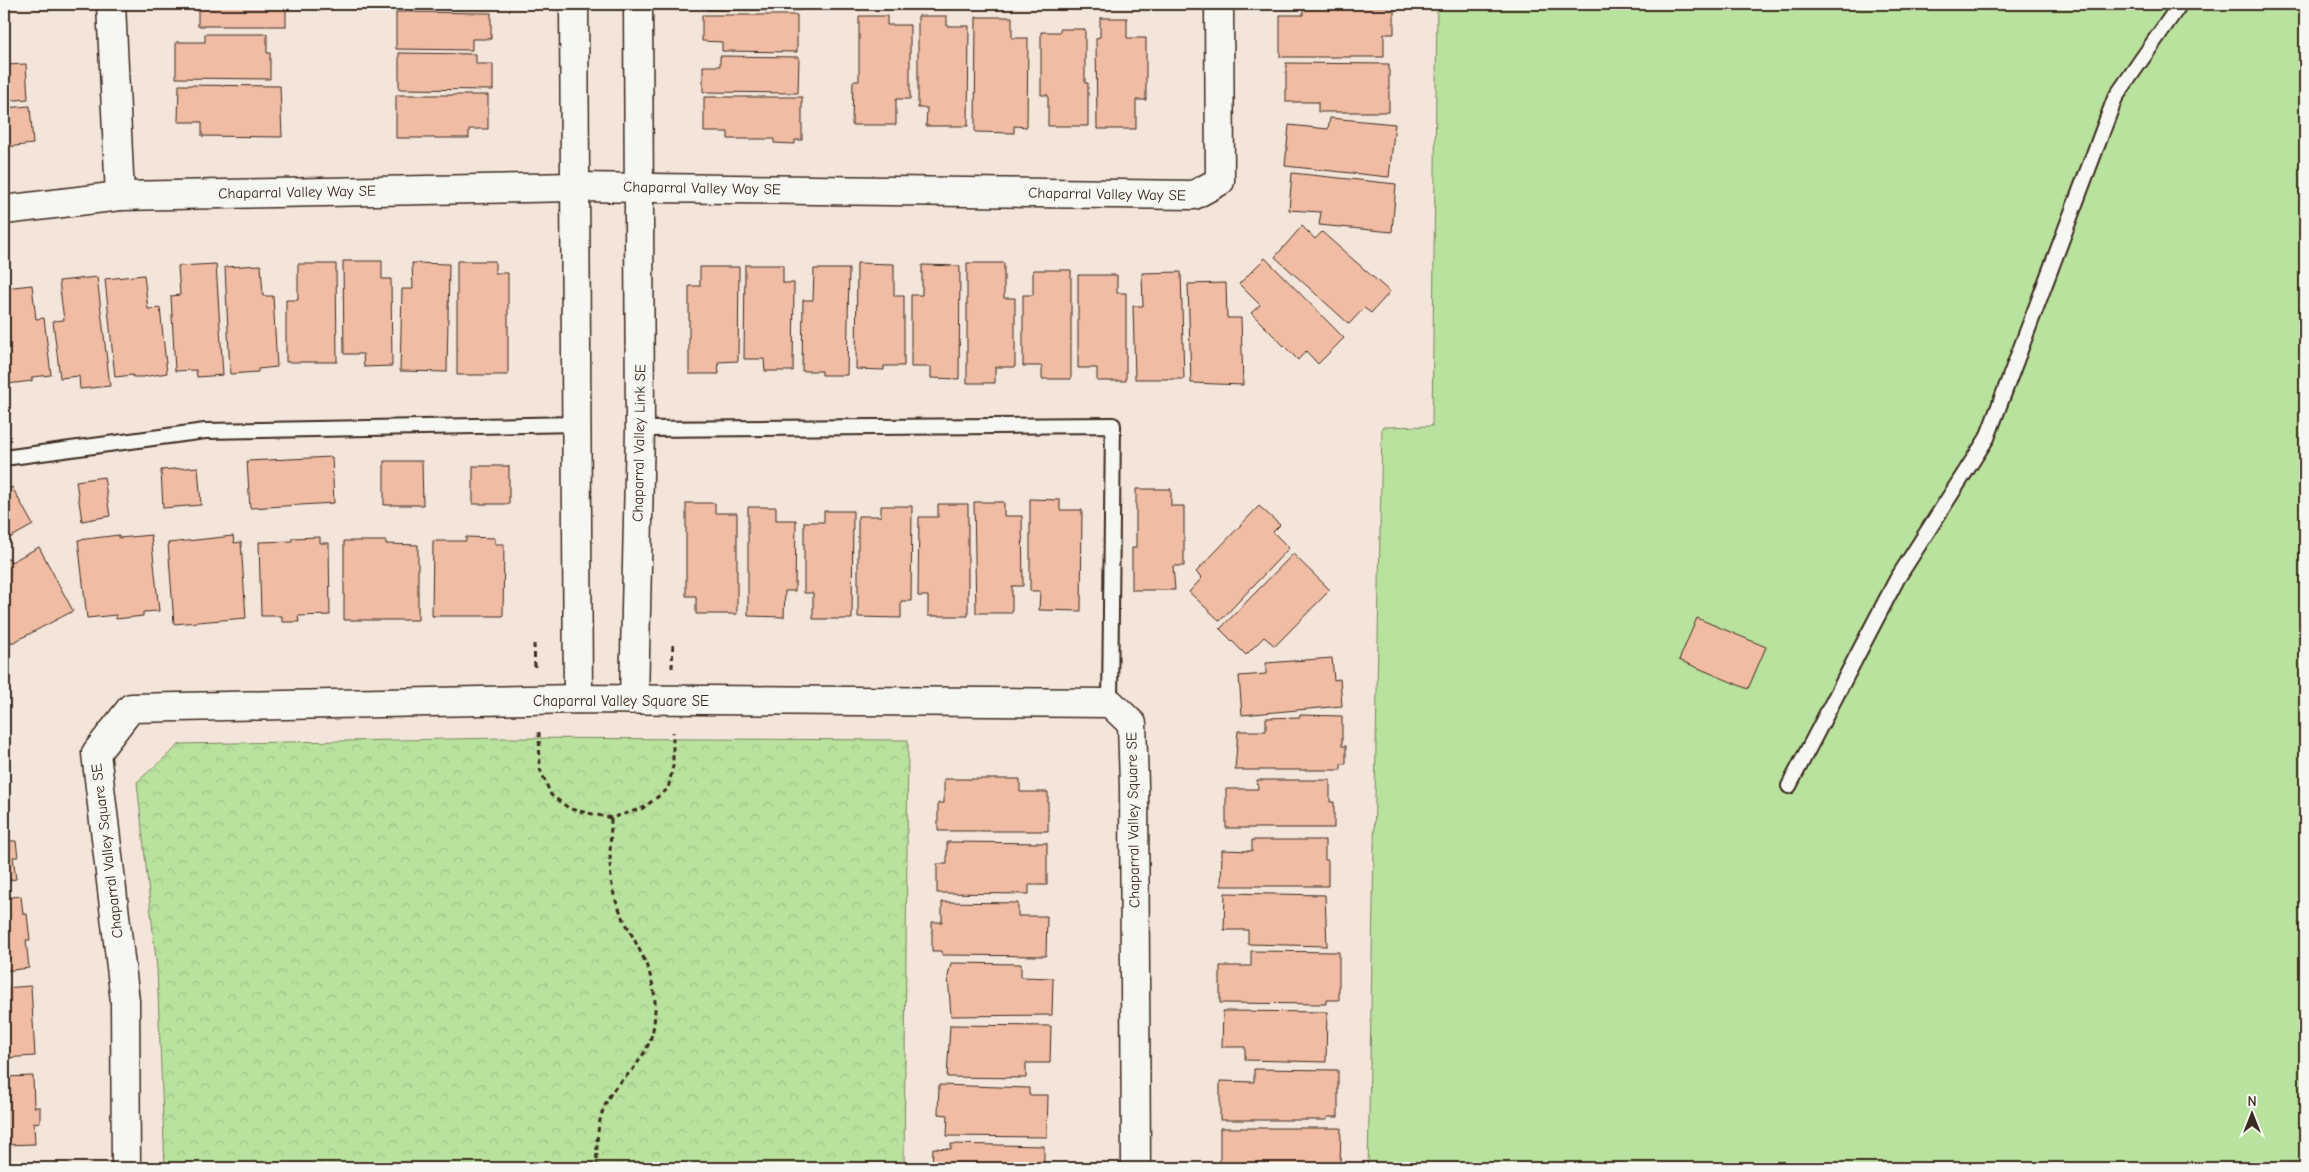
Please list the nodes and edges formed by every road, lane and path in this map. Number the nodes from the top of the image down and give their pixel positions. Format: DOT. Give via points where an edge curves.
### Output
graph roads {
  1 [pos="111,4"];
  2 [pos="574,4"];
  3 [pos="638,4"];
  4 [pos="1219,4"];
  5 [pos="2180,4"];
  6 [pos="639,186"];
  7 [pos="574,187"];
  8 [pos="120,196"];
  9 [pos="4,210"];
  10 [pos="576,424"];
  11 [pos="640,430"];
  12 [pos="4,458"];
  13 [pos="534,644"];
  14 [pos="673,644"];
  15 [pos="578,699"];
  16 [pos="634,699"];
  17 [pos="537,700"];
  18 [pos="672,700"];
  19 [pos="1110,704"];
  20 [pos="1789,786"];
  21 [pos="611,818"];
  22 [pos="126,1168"];
  23 [pos="597,1168"];
  24 [pos="1136,1168"];
  1 -- 8 [label="street"];
  2 -- 7 [label="street"];
  3 -- 6 [label="street, Chaparral Valley Link SE"];
  4 -- 6 [label="street, Chaparral Valley Way SE" via="1220,181 1194,195"];
  5 -- 20 [label="lane" via="2115,98 1987,438 1897,579"];
  6 -- 7 [label="street, Chaparral Valley Way SE"];
  6 -- 11 [label="street, Chaparral Valley Link SE"];
  7 -- 8 [label="street, Chaparral Valley Way SE"];
  7 -- 10 [label="street"];
  8 -- 9 [label="street, Chaparral Valley Way SE"];
  10 -- 12 [label="lane" via="205,431"];
  10 -- 15 [label="street"];
  11 -- 16 [label="street, Chaparral Valley Link SE"];
  11 -- 19 [label="lane" via="1113,425"];
  13 -- 17 [label="path"];
  14 -- 18 [label="path"];
  15 -- 16 [label="street, Chaparral Valley Square SE"];
  15 -- 17 [label="street, Chaparral Valley Square SE"];
  16 -- 18 [label="street, Chaparral Valley Square SE"];
  17 -- 21 [label="path" via="540,769 550,795 570,809"];
  17 -- 22 [label="street, Chaparral Valley Square SE" via="131,708 96,753 124,1001"];
  18 -- 19 [label="street, Chaparral Valley Square SE"];
  18 -- 21 [label="path" via="673,766 668,789 643,808"];
  19 -- 24 [label="street, Chaparral Valley Square SE" via="1132,724"];
  21 -- 23 [label="path" via="611,869 616,900 651,978 655,1005 653,1038 633,1069 612,1092 599,1120"];
}
